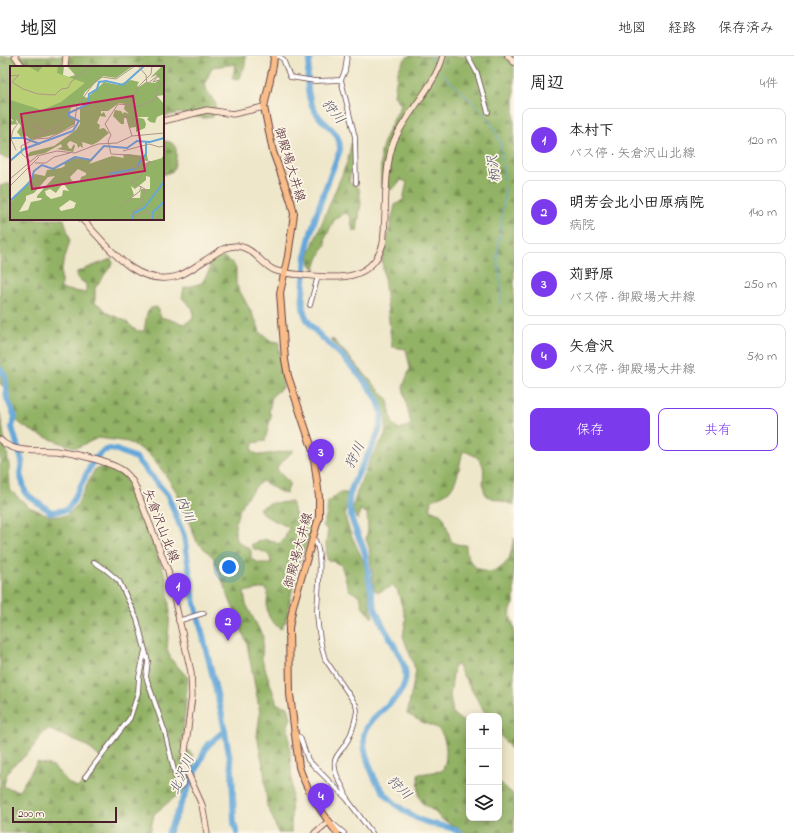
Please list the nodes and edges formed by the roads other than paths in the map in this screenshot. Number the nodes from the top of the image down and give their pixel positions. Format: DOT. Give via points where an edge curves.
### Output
graph roads {
  1 [pos="15,56"];
  2 [pos="66,56"];
  3 [pos="274,56"];
  4 [pos="278,56"];
  5 [pos="347,56"];
  6 [pos="468,56"];
  7 [pos="508,56"];
  8 [pos="442,58"];
  9 [pos="514,62"];
  10 [pos="22,66"];
  11 [pos="65,66"];
  12 [pos="341,80"];
  13 [pos="264,107"];
  14 [pos="488,112"];
  15 [pos="164,122"];
  16 [pos="356,183"];
  17 [pos="83,220"];
  18 [pos="287,273"];
  19 [pos="315,276"];
  20 [pos="310,305"];
  21 [pos="1,441"];
  22 [pos="313,537"];
  23 [pos="94,562"];
  24 [pos="204,613"];
  25 [pos="178,621"];
  26 [pos="145,650"];
  27 [pos="294,734"];
  28 [pos="185,766"];
  29 [pos="86,777"];
  30 [pos="347,799"];
  31 [pos="328,821"];
  32 [pos="207,833"];
  33 [pos="315,833"];
  34 [pos="337,833"];
  35 [pos="344,833"];
  36 [pos="372,833"];
  1 -- 10 [label="street"];
  2 -- 11 [label="street"];
  3 -- 13 [label="main road, 御殿場大井線"];
  4 -- 12 [label="street" via="283,59 290,77 315,81"];
  5 -- 12 [label="street"];
  6 -- 14 [label="street" via="478,73"];
  7 -- 9 [label="street"];
  8 -- 19 [label="street" via="435,76 397,134 391,149 385,232 380,252 366,270 358,274 347,277"];
  12 -- 16 [label="street" via="355,137"];
  13 -- 15 [label="street" via="233,114 207,110"];
  13 -- 18 [label="main road, 御殿場大井線" via="273,152 294,214"];
  17 -- 18 [label="street" via="130,268 148,276 180,276 230,246 237,246 253,253 269,268"];
  18 -- 19 [label="street"];
  18 -- 22 [label="main road, 御殿場大井線" via="280,293 285,360 316,463 319,517"];
  19 -- 20 [label="street"];
  21 -- 25 [label="street, 矢倉沢山北線" via="22,450 57,452 83,457 122,470 131,479 167,567"];
  22 -- 27 [label="main road, 御殿場大井線" via="290,622 290,694"];
  22 -- 30 [label="street" via="319,562 318,614 322,651 356,705 357,711 344,747 335,759 337,777"];
  23 -- 26 [label="street" via="119,581 137,619"];
  24 -- 25 [label="street"];
  25 -- 28 [label="street, 矢倉沢山北線" via="192,685"];
  26 -- 28 [label="street" via="148,661 146,677 165,732 176,779 181,787 184,784 181,768"];
  26 -- 29 [label="street" via="138,693 130,718"];
  27 -- 30 [label="street" via="300,736 308,760"];
  27 -- 31 [label="main road, 御殿場大井線" via="302,776"];
  28 -- 32 [label="street, 矢倉沢山北線" via="202,805"];
  30 -- 36 [label="street"];
  31 -- 33 [label="street"];
  31 -- 34 [label="main road, 御殿場大井線"];
  31 -- 35 [label="street"];
}
